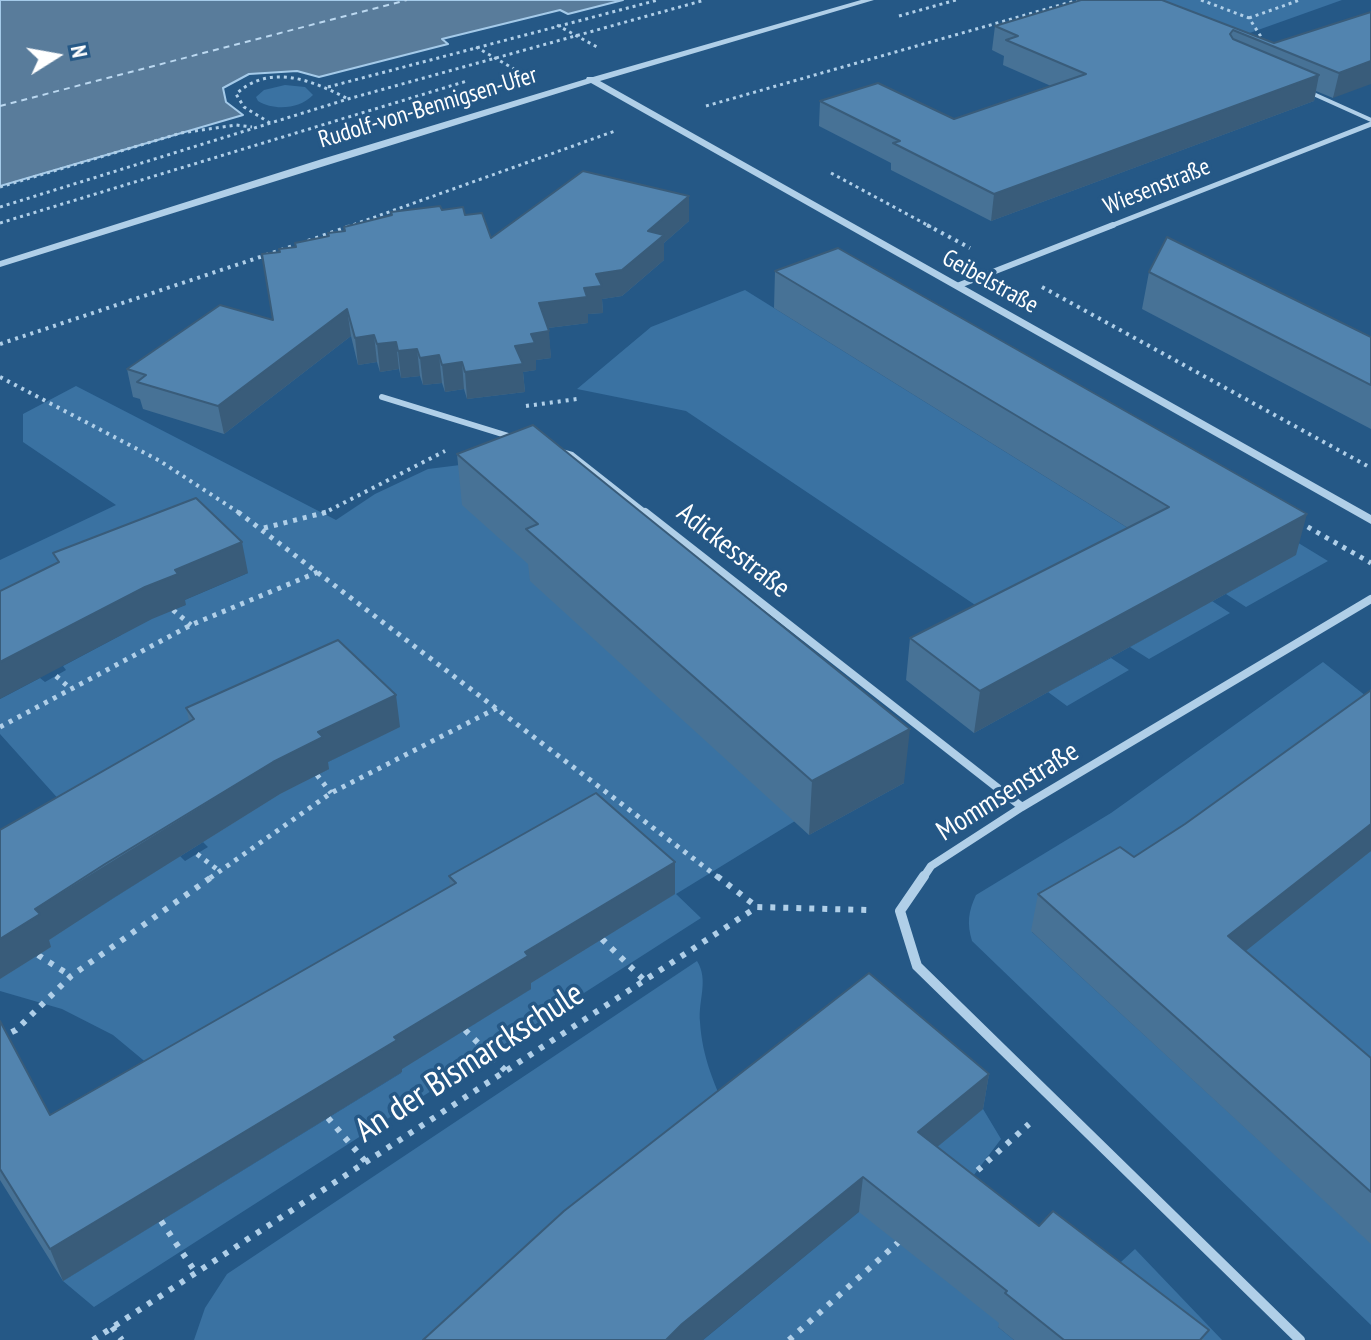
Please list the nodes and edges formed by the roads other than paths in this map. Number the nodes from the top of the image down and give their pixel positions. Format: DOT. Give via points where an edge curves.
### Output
graph roads {
  1 [pos="870,0"];
  2 [pos="590,79"];
  3 [pos="1302,89"];
  4 [pos="1371,122"];
  5 [pos="0,264"];
  6 [pos="957,286"];
  7 [pos="382,397"];
  8 [pos="531,443"];
  9 [pos="545,447"];
  10 [pos="1371,520"];
  11 [pos="1371,599"];
  12 [pos="1022,807"];
  13 [pos="1300,1340"];
  1 -- 2 [label="street, Rudolf-von-Bennigsen-Ufer"];
  2 -- 5 [label="street, Rudolf-von-Bennigsen-Ufer"];
  2 -- 6 [label="street, Geibelstraße"];
  3 -- 4 [label="lane"];
  4 -- 6 [label="street, Wiesenstraße"];
  6 -- 10 [label="street, Geibelstraße"];
  7 -- 8 [label="street"];
  9 -- 12 [label="street, Adickesstraße" via="572,455"];
  11 -- 12 [label="street, Mommsenstraße"];
  12 -- 13 [label="street, Mommsenstraße" via="931,866 900,911 917,966"];
}
